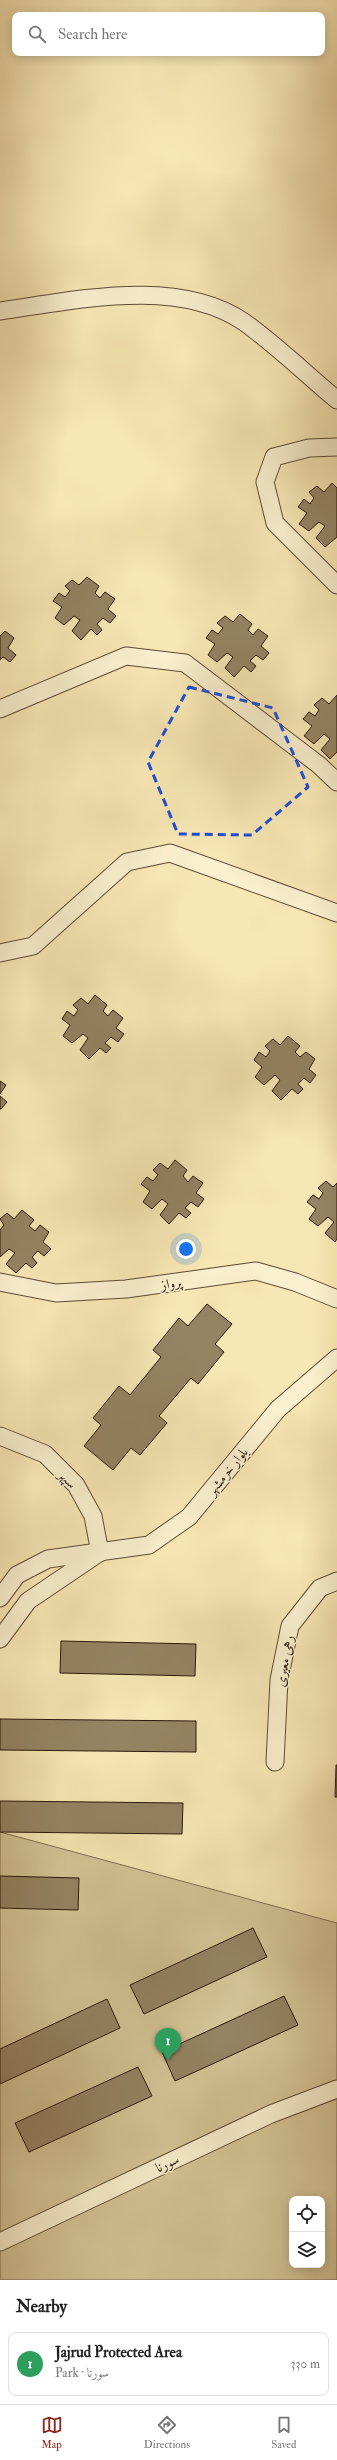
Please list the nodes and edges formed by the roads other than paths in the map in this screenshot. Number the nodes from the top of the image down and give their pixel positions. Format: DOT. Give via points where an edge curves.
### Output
graph roads {
  1 [pos="0,311"];
  2 [pos="337,400"];
  3 [pos="337,447"];
  4 [pos="337,585"];
  5 [pos="0,709"];
  6 [pos="337,782"];
  7 [pos="337,913"];
  8 [pos="0,953"];
  9 [pos="0,1282"];
  10 [pos="337,1299"];
  11 [pos="337,1358"];
  12 [pos="0,1436"];
  13 [pos="100,1553"];
  14 [pos="337,1581"];
  15 [pos="0,1598"];
  16 [pos="0,1639"];
  17 [pos="275,1762"];
  18 [pos="337,2089"];
  19 [pos="0,2242"];
  1 -- 2 [label="street" via="109,296 158,295 206,304 243,321"];
  3 -- 4 [label="street" via="309,448 274,457 265,482 275,523"];
  5 -- 6 [label="street" via="126,656 185,663 319,765"];
  7 -- 8 [label="street" via="170,853 127,862 33,946"];
  9 -- 10 [label="street, پرواز" via="56,1293 126,1289 256,1271 295,1282"];
  11 -- 13 [label="street, بلوار خرمشهر" via="278,1409 189,1517 149,1545"];
  12 -- 13 [label="street, سپهر" via="45,1454 76,1486 93,1516"];
  13 -- 15 [label="street, بلوار خرمشهر" via="48,1559 17,1575"];
  13 -- 16 [label="street, بلوار خرمشهر" via="28,1601"];
  14 -- 17 [label="street, رهی معیری" via="320,1588 290,1626 279,1680"];
  18 -- 19 [label="street, سورنا" via="271,2114"];
}
